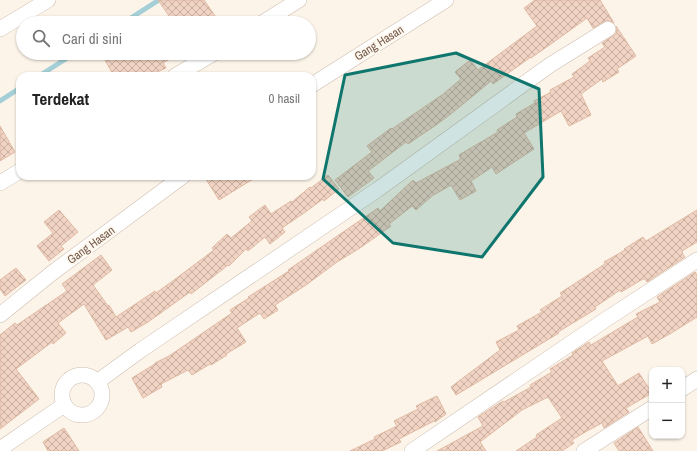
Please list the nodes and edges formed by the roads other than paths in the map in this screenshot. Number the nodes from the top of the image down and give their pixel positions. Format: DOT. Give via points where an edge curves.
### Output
graph roads {
  1 [pos="48,0"];
  2 [pos="299,0"];
  3 [pos="446,0"];
  4 [pos="22,16"];
  5 [pos="273,16"];
  6 [pos="16,19"];
  7 [pos="0,29"];
  8 [pos="608,29"];
  9 [pos="202,60"];
  10 [pos="182,72"];
  11 [pos="316,82"];
  12 [pos="16,173"];
  13 [pos="178,180"];
  14 [pos="0,183"];
  15 [pos="697,260"];
  16 [pos="0,315"];
  17 [pos="697,379"];
  18 [pos="97,382"];
  19 [pos="685,387"];
  20 [pos="64,405"];
  21 [pos="649,410"];
  22 [pos="0,449"];
  23 [pos="412,451"];
  24 [pos="584,451"];
  1 -- 4 [label="street"];
  2 -- 5 [label="street"];
  3 -- 11 [label="street, Gang Hasan"];
  6 -- 7 [label="street"];
  8 -- 18 [label="street" via="550,65 377,190"];
  9 -- 10 [label="street"];
  12 -- 14 [label="street"];
  13 -- 16 [label="street, Gang Hasan"];
  15 -- 23 [label="street"];
  17 -- 19 [label="street"];
  18 -- 20 [label="street" via="89,377 71,379 64,386"];
  18 -- 20 [label="street" via="102,391 102,400 98,408 90,414 80,415 71,412"];
  20 -- 22 [label="street"];
  21 -- 24 [label="street"];
}
